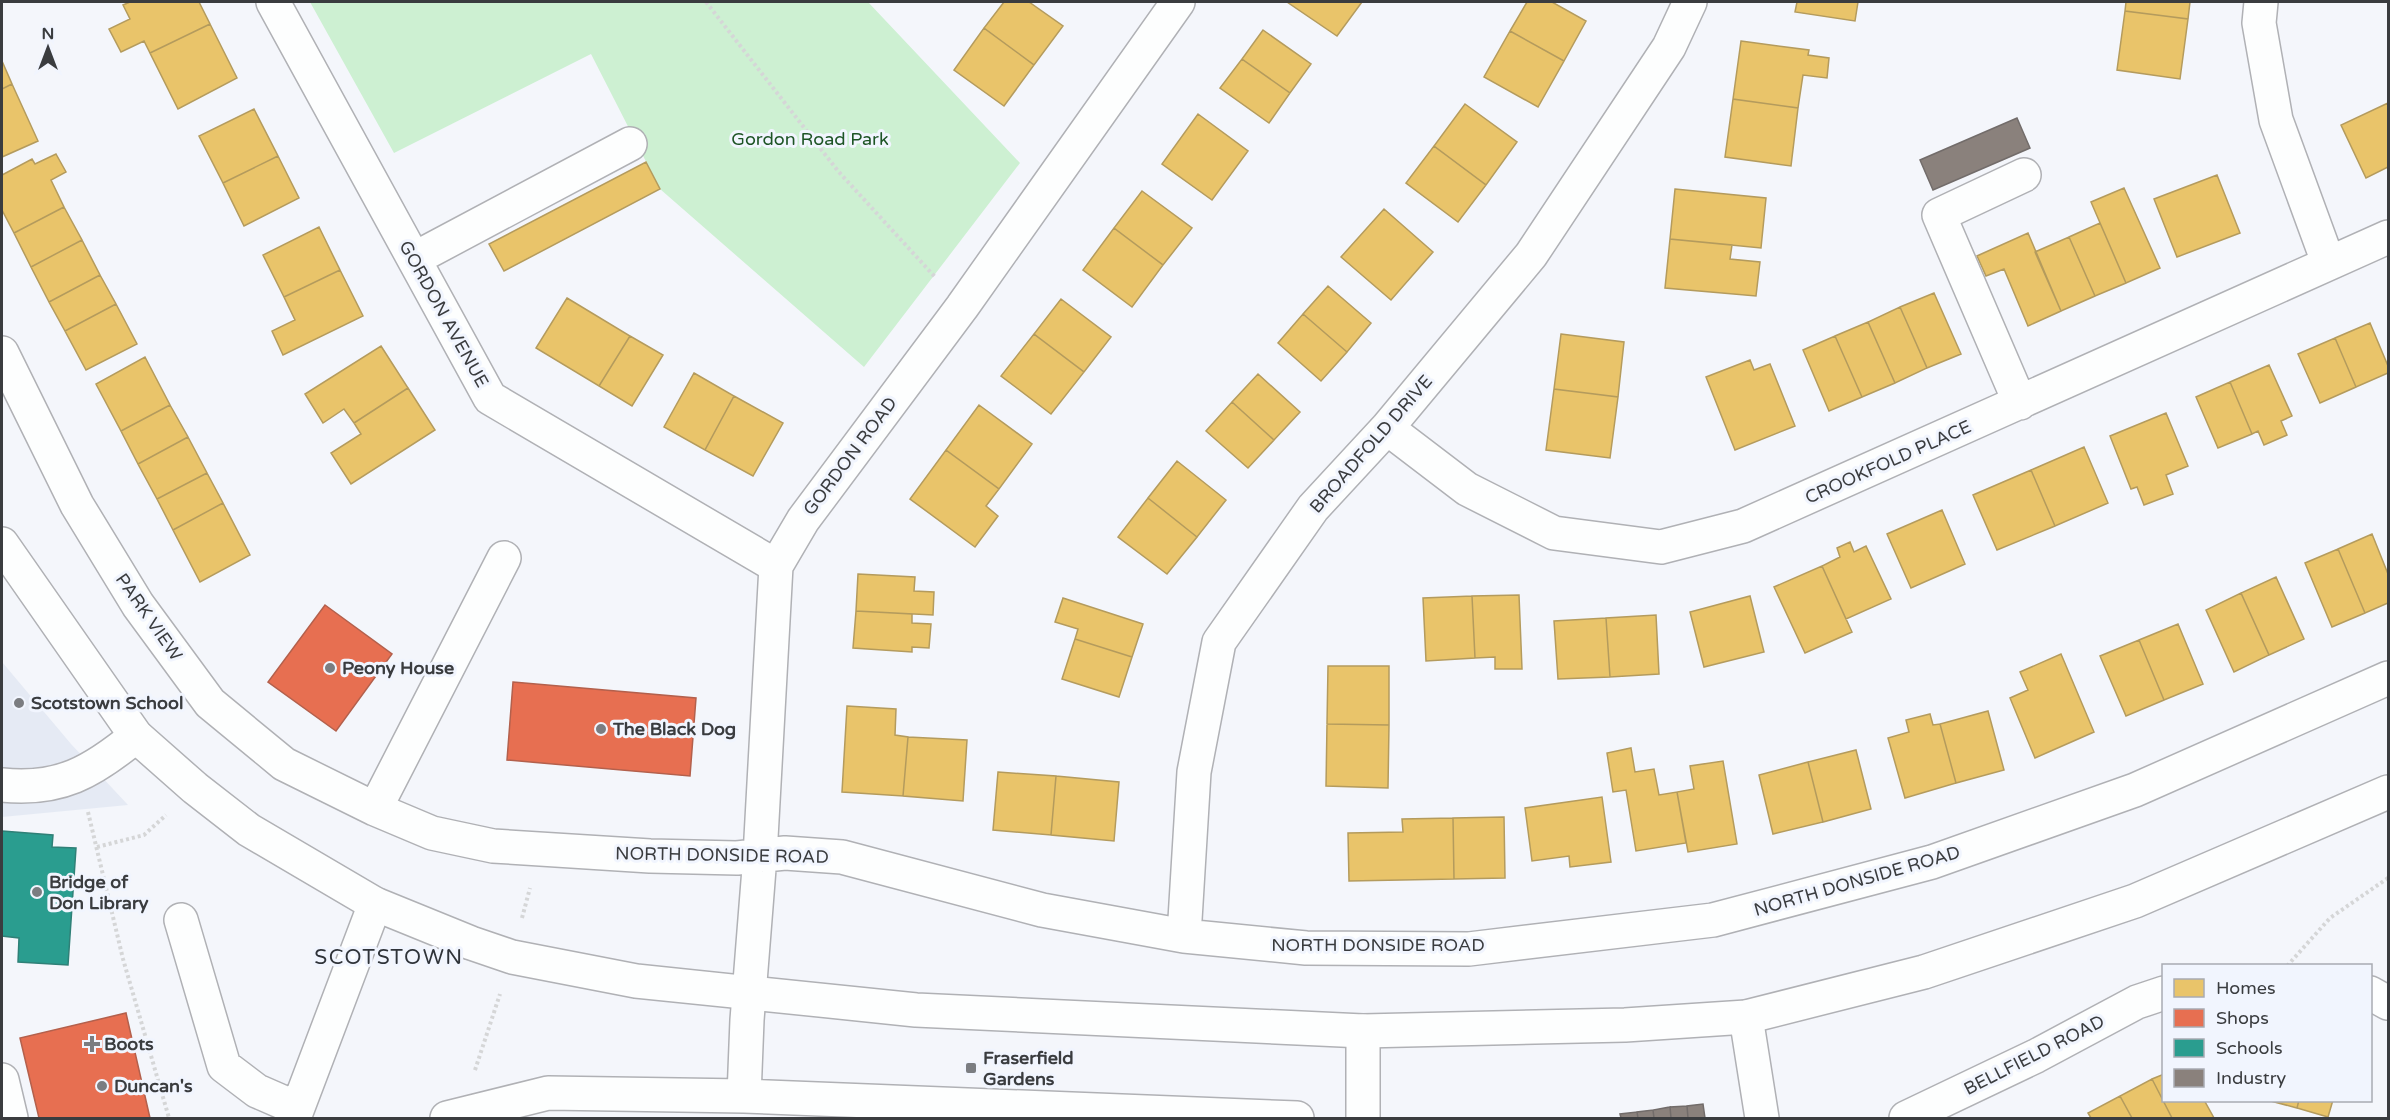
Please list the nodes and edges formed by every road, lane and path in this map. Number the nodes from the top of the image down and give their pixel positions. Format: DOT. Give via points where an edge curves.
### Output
graph roads {
  1 [pos="273,2"];
  2 [pos="706,2"];
  3 [pos="1178,2"];
  4 [pos="1690,2"];
  5 [pos="2262,2"];
  6 [pos="630,144"];
  7 [pos="2024,175"];
  8 [pos="2388,237"];
  9 [pos="414,260"];
  10 [pos="2328,262"];
  11 [pos="962,307"];
  12 [pos="2,353"];
  13 [pos="2020,403"];
  14 [pos="1387,428"];
  15 [pos="2,544"];
  16 [pos="504,558"];
  17 [pos="776,566"];
  18 [pos="2388,678"];
  19 [pos="136,736"];
  20 [pos="79,773"];
  21 [pos="2,785"];
  22 [pos="2388,792"];
  23 [pos="375,809"];
  24 [pos="760,856"];
  25 [pos="2388,879"];
  26 [pos="375,904"];
  27 [pos="181,920"];
  28 [pos="1184,936"];
  29 [pos="2289,964"];
  30 [pos="750,993"];
  31 [pos="2162,993"];
  32 [pos="2372,994"];
  33 [pos="2388,1003"];
  34 [pos="1746,1017"];
  35 [pos="1363,1031"];
  36 [pos="2,1080"];
  37 [pos="744,1096"];
  38 [pos="295,1113"];
  39 [pos="11,1119"];
  40 [pos="170,1119"];
  41 [pos="447,1119"];
  42 [pos="1297,1119"];
  43 [pos="1364,1119"];
  44 [pos="1762,1119"];
  45 [pos="1906,1119"];
  1 -- 9 [label="street, GORDON AVENUE"];
  2 -- 11 [label="path" via="838,171"];
  3 -- 11 [label="street, GORDON ROAD"];
  4 -- 14 [label="street, BROADFOLD DRIVE" via="1669,47 1531,255"];
  5 -- 10 [label="street" via="2259,23 2276,120"];
  6 -- 9 [label="street"];
  7 -- 13 [label="street" via="1939,215"];
  8 -- 10 [label="street, CROOKFOLD PLACE"];
  9 -- 17 [label="street, GORDON AVENUE" via="490,398"];
  10 -- 13 [label="street, CROOKFOLD PLACE"];
  11 -- 17 [label="street, GORDON ROAD" via="802,520"];
  12 -- 23 [label="street, PARK VIEW" via="83,515 138,606 210,703 284,764"];
  13 -- 14 [label="street, CROOKFOLD PLACE" via="1743,526 1661,547 1554,533 1467,489"];
  14 -- 28 [label="street, BROADFOLD DRIVE" via="1313,508 1218,642 1194,772"];
  15 -- 19 [label="street"];
  16 -- 23 [label="street"];
  17 -- 24 [label="street, GORDON ROAD"];
  18 -- 28 [label="street, NORTH DONSIDE ROAD" via="2135,790 1932,862 1713,920 1469,949 1306,948"];
  19 -- 20 [label="street" via="105,761"];
  19 -- 26 [label="street" via="249,830"];
  20 -- 21 [label="street" via="54,784 27,788"];
  20 -- 40 [label="path" via="123,959"];
  22 -- 34 [label="street" via="2135,901 1924,972"];
  23 -- 24 [label="street, NORTH DONSIDE ROAD" via="432,832 493,846 650,856"];
  24 -- 28 [label="street, NORTH DONSIDE ROAD" via="785,853 842,857 1042,910"];
  24 -- 30 [label="street, GORDON ROAD"];
  25 -- 29 [label="path" via="2331,918"];
  26 -- 30 [label="street" via="512,957 636,981"];
  26 -- 38 [label="street"];
  27 -- 38 [label="street" via="224,1066 257,1092"];
  30 -- 35 [label="street" via="916,1010"];
  30 -- 37 [label="street"];
  31 -- 45 [label="street, BELLFIELD ROAD" via="2137,1002"];
  32 -- 33 [label="street"];
  34 -- 35 [label="street" via="1625,1025"];
  34 -- 44 [label="street"];
  35 -- 43 [label="street"];
  36 -- 39 [label="street"];
  37 -- 41 [label="street" via="549,1093"];
  37 -- 42 [label="street"];
}
